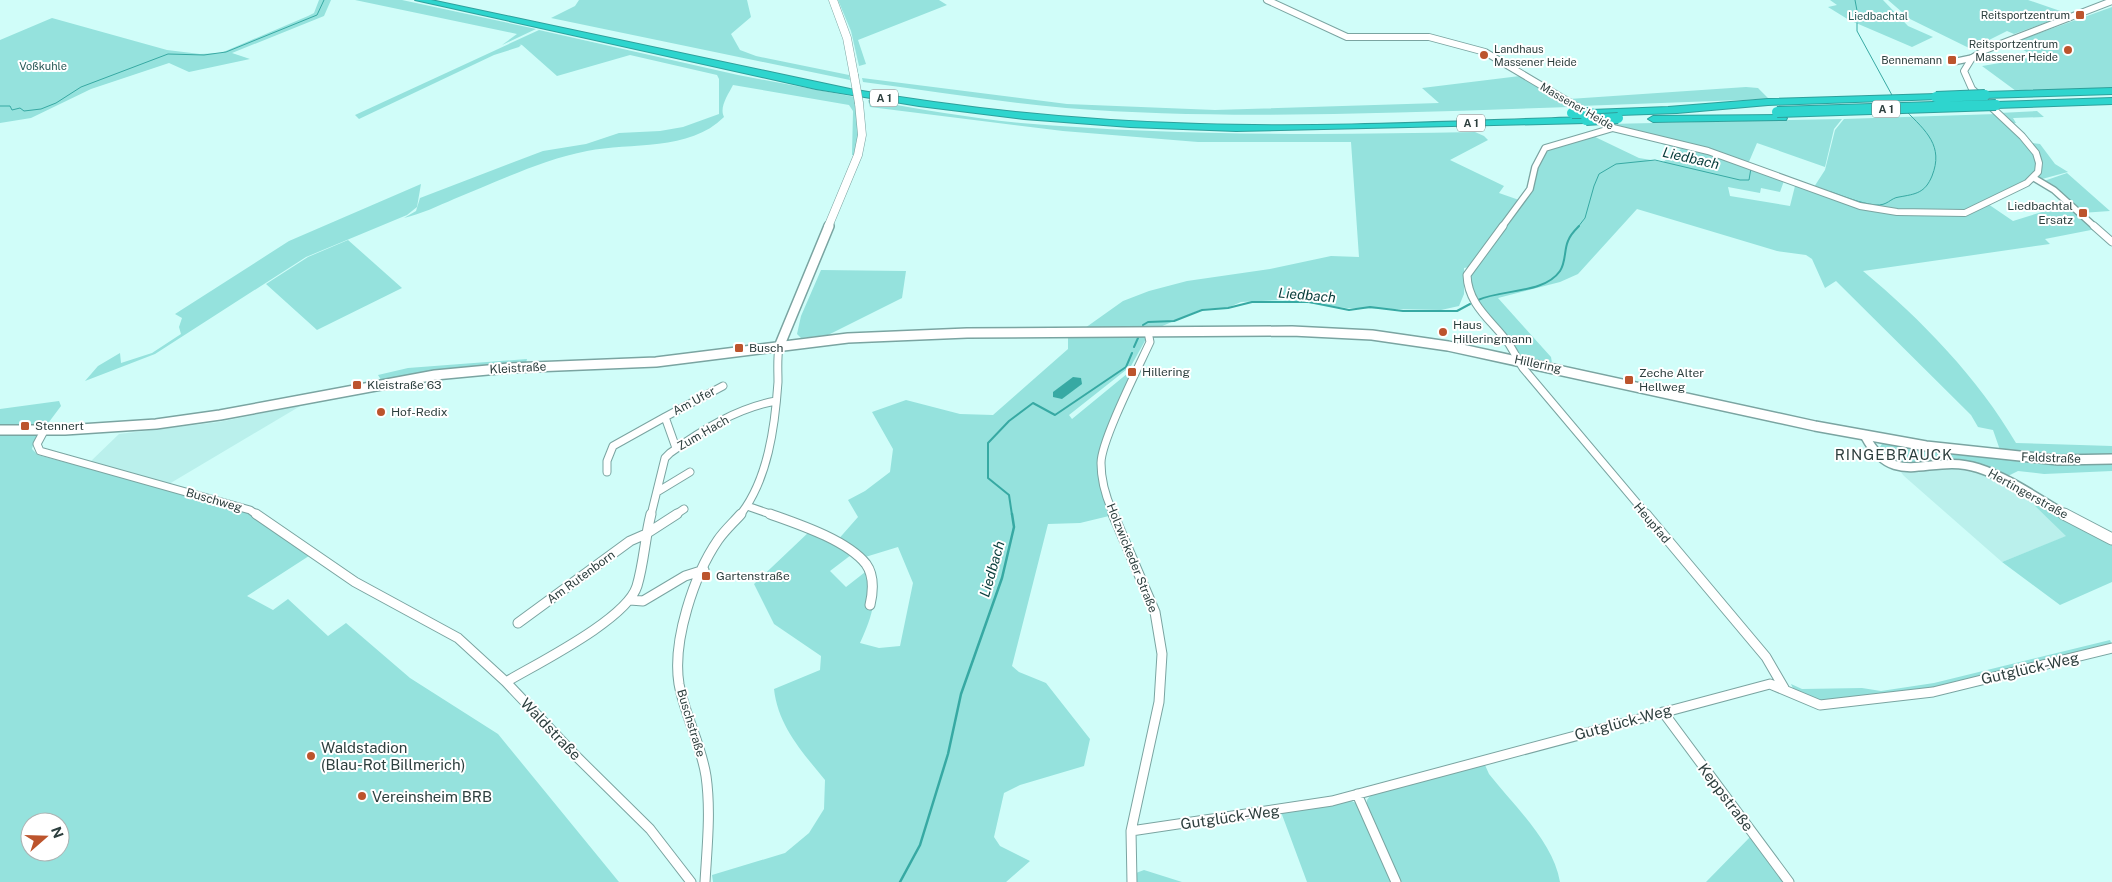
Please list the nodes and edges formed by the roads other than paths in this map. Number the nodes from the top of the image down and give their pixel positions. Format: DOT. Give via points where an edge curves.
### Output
graph roads {
  1 [pos="419,0"];
  2 [pos="449,0"];
  3 [pos="833,0"];
  4 [pos="1267,0"];
  5 [pos="2112,1"];
  6 [pos="1972,58"];
  7 [pos="1965,67"];
  8 [pos="2112,90"];
  9 [pos="2112,96"];
  10 [pos="2112,101"];
  11 [pos="1993,103"];
  12 [pos="2112,107"];
  13 [pos="1775,110"];
  14 [pos="1613,119"];
  15 [pos="2034,178"];
  16 [pos="2112,242"];
  17 [pos="1148,332"];
  18 [pos="779,346"];
  19 [pos="1518,360"];
  20 [pos="723,386"];
  21 [pos="776,402"];
  22 [pos="665,417"];
  23 [pos="0,430"];
  24 [pos="44,431"];
  25 [pos="1866,436"];
  26 [pos="676,448"];
  27 [pos="1991,454"];
  28 [pos="2112,459"];
  29 [pos="607,472"];
  30 [pos="690,472"];
  31 [pos="657,492"];
  32 [pos="747,506"];
  33 [pos="684,509"];
  34 [pos="646,534"];
  35 [pos="2112,539"];
  36 [pos="704,570"];
  37 [pos="630,600"];
  38 [pos="390,601"];
  39 [pos="870,605"];
  40 [pos="518,623"];
  41 [pos="2112,648"];
  42 [pos="506,682"];
  43 [pos="1784,688"];
  44 [pos="1663,712"];
  45 [pos="1357,794"];
  46 [pos="1131,831"];
  47 [pos="691,882"];
  48 [pos="705,882"];
  49 [pos="1132,882"];
  50 [pos="1396,882"];
  51 [pos="1789,882"];
  1 -- 14 [label="highway, A 1, bridge" via="823,87 942,107 1023,116 1236,128"];
  2 -- 14 [label="highway, A 1, bridge" via="844,84 1025,109 1235,120 1360,120 1572,113"];
  3 -- 18 [label="main road, bridge" via="847,38 860,103 862,135 858,155"];
  4 -- 14 [label="street, Massener Heide" via="1347,37 1429,37 1489,54"];
  5 -- 6 [label="street"];
  6 -- 7 [label="street"];
  6 -- 7 [label="street" via="1953,62"];
  7 -- 15 [label="street" via="1972,89 2036,153 2040,166"];
  8 -- 11 [label="highway"];
  9 -- 11 [label="highway"];
  10 -- 11 [label="highway"];
  11 -- 12 [label="highway"];
  11 -- 13 [label="highway"];
  11 -- 13 [label="highway, bridge"];
  13 -- 14 [label="highway, A 1" via="1669,110"];
  13 -- 14 [label="highway" via="1723,120"];
  14 -- 15 [label="street, Massener Heide" via="1851,203 1897,212 1965,213"];
  14 -- 19 [label="street, Heupfad" via="1545,148 1535,168 1530,189 1467,274 1474,302"];
  15 -- 16 [label="street" via="2054,190"];
  17 -- 18 [label="main road, Hillering" via="913,334"];
  17 -- 19 [label="main road, Hillering" via="1347,333 1439,344"];
  17 -- 46 [label="street, Holzwickeder Straße" via="1150,342 1107,440 1101,462 1111,509 1155,612 1162,654 1159,702"];
  18 -- 21 [label="street, Buschstraße"];
  18 -- 24 [label="main road, Kleistraße" via="647,363 473,371 409,379 178,422"];
  19 -- 25 [label="main road, Hillering"];
  19 -- 43 [label="street, Heupfad" via="1766,657"];
  20 -- 22 [label="street, Am Ufer"];
  21 -- 26 [label="street, Zum Hach" via="741,410"];
  21 -- 32 [label="street, Buschstraße" via="769,444 757,486"];
  22 -- 26 [label="street, Am Ufer"];
  22 -- 29 [label="street, Am Ufer" via="613,446"];
  23 -- 24 [label="main road, Kleistraße"];
  24 -- 38 [label="street, Buschweg" via="37,444 40,451 250,510 355,582"];
  25 -- 27 [label="main road, Hillering"];
  25 -- 35 [label="street, Hertingerstraße" via="1876,457 1886,464 1907,467 1949,463 1977,468"];
  26 -- 31 [label="street, Zum Hach" via="665,458"];
  27 -- 28 [label="main road, Feldstraße" via="2058,460"];
  30 -- 31 [label="street"];
  31 -- 34 [label="street, Zum Hach"];
  32 -- 36 [label="street, Buschstraße" via="720,538"];
  32 -- 39 [label="street" via="796,522 862,559 874,593"];
  33 -- 34 [label="street"];
  34 -- 37 [label="street, Zum Hach" via="637,586"];
  34 -- 40 [label="street, Am Rutenborn" via="630,541"];
  36 -- 37 [label="street" via="685,576 642,601"];
  36 -- 48 [label="street, Buschstraße" via="684,624 677,664 682,699 706,778"];
  37 -- 42 [label="street, Zum Hach" via="613,617"];
  38 -- 42 [label="street, Waldstraße" via="458,638"];
  41 -- 43 [label="street, Gutglück-Weg" via="1933,692 1820,705"];
  42 -- 47 [label="street, Waldstraße" via="650,829"];
  43 -- 44 [label="street, Gutglück-Weg" via="1770,684"];
  44 -- 45 [label="street, Gutglück-Weg"];
  44 -- 51 [label="street, Keppstraße"];
  45 -- 46 [label="street, Gutglück-Weg" via="1258,814"];
  45 -- 50 [label="street"];
  46 -- 49 [label="street, Holzwickeder Straße"];
}
